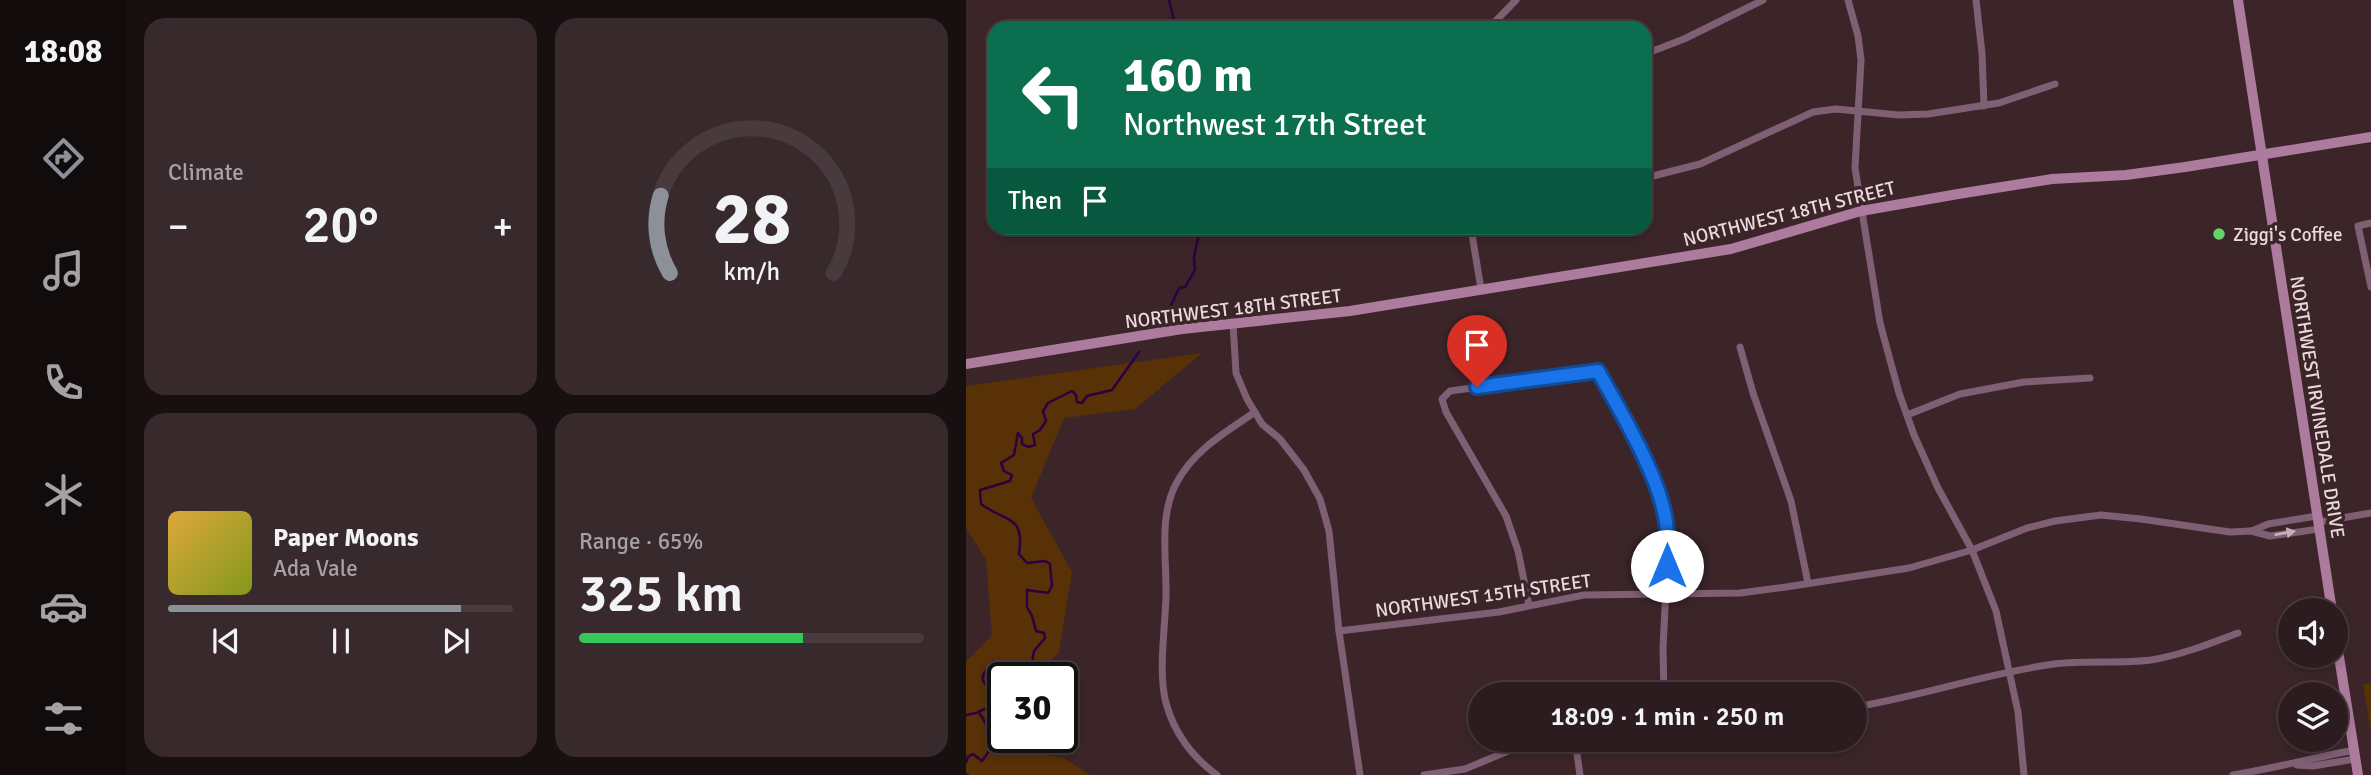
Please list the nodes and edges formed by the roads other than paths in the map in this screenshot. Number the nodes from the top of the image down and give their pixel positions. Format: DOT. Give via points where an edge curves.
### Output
graph roads {
  1 [pos="1516,0"];
  2 [pos="1763,0"];
  3 [pos="1848,0"];
  4 [pos="1976,0"];
  5 [pos="2238,0"];
  6 [pos="1496,21"];
  7 [pos="1652,51"];
  8 [pos="2055,84"];
  9 [pos="1984,106"];
  10 [pos="1858,111"];
  11 [pos="2371,136"];
  12 [pos="2261,154"];
  13 [pos="1652,176"];
  14 [pos="1861,211"];
  15 [pos="2371,223"];
  16 [pos="1472,235"];
  17 [pos="2371,287"];
  18 [pos="1481,289"];
  19 [pos="1233,323"];
  20 [pos="1740,347"];
  21 [pos="966,364"];
  22 [pos="2090,378"];
  23 [pos="1255,412"];
  24 [pos="1907,415"];
  25 [pos="2371,513"];
  26 [pos="2318,522"];
  27 [pos="2251,531"];
  28 [pos="1972,550"];
  29 [pos="1808,583"];
  30 [pos="1665,593"];
  31 [pos="2330,598"];
  32 [pos="1529,605"];
  33 [pos="1339,631"];
  34 [pos="2238,633"];
  35 [pos="2341,668"];
  36 [pos="2010,672"];
  37 [pos="1664,682"];
  38 [pos="1867,705"];
  39 [pos="1506,752"];
  40 [pos="1577,752"];
  41 [pos="2354,755"];
  42 [pos="1217,775"];
  43 [pos="1360,775"];
  44 [pos="1423,775"];
  45 [pos="1580,775"];
  46 [pos="2024,775"];
  47 [pos="2233,775"];
  48 [pos="2358,775"];
  1 -- 6 [label="street"];
  2 -- 7 [label="street"];
  3 -- 10 [label="street" via="1861,60"];
  4 -- 9 [label="street"];
  5 -- 12 [label="street, NORTHWEST IRVINEDALE DRIVE"];
  8 -- 9 [label="street"];
  9 -- 10 [label="street" via="1928,114"];
  10 -- 13 [label="street" via="1813,112 1700,164"];
  10 -- 14 [label="street" via="1855,168"];
  11 -- 12 [label="street, NORTHWEST 18TH STREET"];
  12 -- 14 [label="street, NORTHWEST 18TH STREET" via="2126,175 2052,179"];
  12 -- 26 [label="street, NORTHWEST IRVINEDALE DRIVE"];
  14 -- 18 [label="street, NORTHWEST 18TH STREET" via="1731,249"];
  14 -- 24 [label="street" via="1880,323"];
  15 -- 17 [label="street" via="2358,226"];
  16 -- 18 [label="street"];
  18 -- 19 [label="street, NORTHWEST 18TH STREET" via="1319,316"];
  19 -- 21 [label="street, NORTHWEST 18TH STREET"];
  19 -- 23 [label="street" via="1236,373"];
  20 -- 29 [label="street" via="1791,501"];
  22 -- 24 [label="street" via="2024,382 1960,394"];
  23 -- 33 [label="street" via="1304,470 1320,499 1329,531"];
  23 -- 42 [label="street" via="1199,452 1176,483 1167,515 1166,702 1179,736"];
  24 -- 28 [label="street" via="1938,488"];
  25 -- 26 [label="street, NORTHWEST 15TH STREET"];
  26 -- 27 [label="street, NORTHWEST 15TH STREET" via="2268,523"];
  27 -- 26 [label="street, NORTHWEST 15TH STREET, one-way" via="2270,536"];
  26 -- 31 [label="street, NORTHWEST IRVINEDALE DRIVE"];
  27 -- 28 [label="street, NORTHWEST 15TH STREET" via="2101,515 2027,528"];
  28 -- 29 [label="street, NORTHWEST 15TH STREET" via="1909,568"];
  28 -- 36 [label="street" via="1996,611"];
  29 -- 30 [label="street, NORTHWEST 15TH STREET" via="1740,593"];
  30 -- 32 [label="street, NORTHWEST 15TH STREET" via="1584,595"];
  30 -- 32 [label="street" via="1668,548 1655,481 1598,371 1450,391 1442,399 1446,412 1510,525"];
  30 -- 37 [label="street"];
  32 -- 33 [label="street, NORTHWEST 15TH STREET"];
  33 -- 43 [label="street"];
  34 -- 36 [label="street" via="2149,660 2082,661"];
  35 -- 41 [label="street"];
  36 -- 38 [label="street"];
  36 -- 46 [label="street"];
  39 -- 44 [label="street" via="1465,769"];
  40 -- 45 [label="street"];
  41 -- 47 [label="street" via="2313,766"];
  41 -- 48 [label="street"];
}
